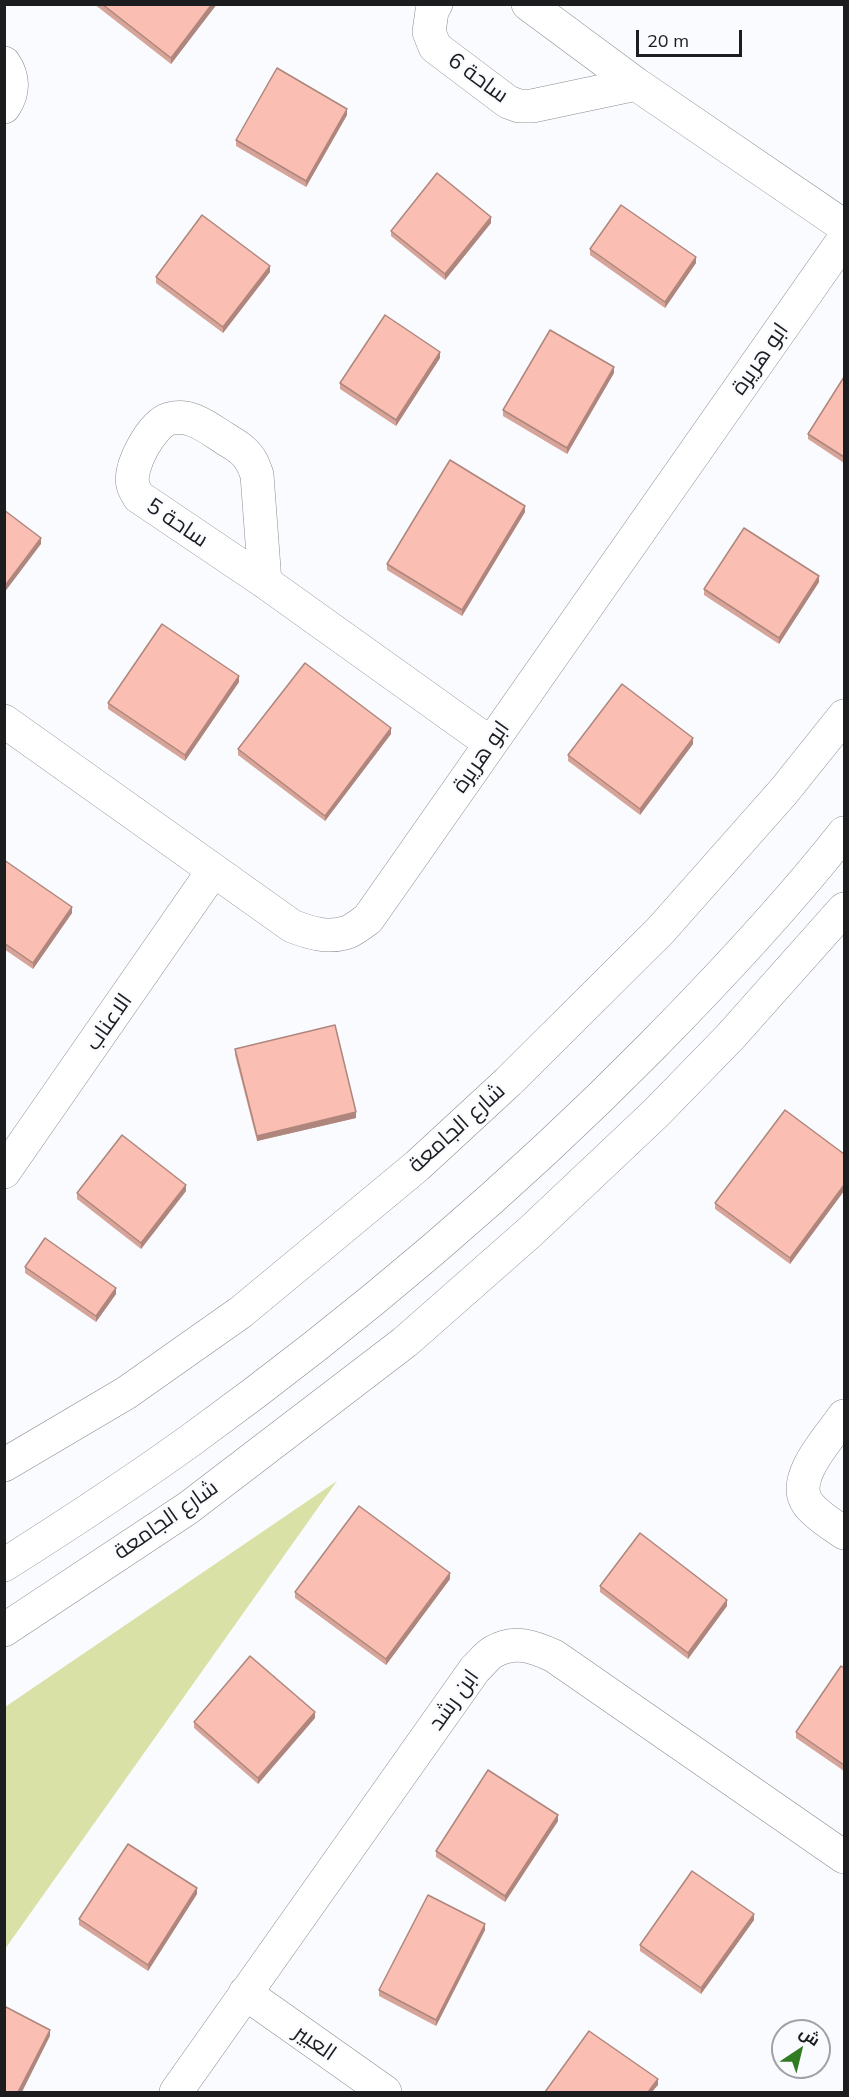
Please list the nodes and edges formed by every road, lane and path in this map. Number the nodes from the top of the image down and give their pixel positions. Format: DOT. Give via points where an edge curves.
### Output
graph roads {
  1 [pos="436,4"];
  2 [pos="528,4"];
  3 [pos="4,63"];
  4 [pos="636,84"];
  5 [pos="4,107"];
  6 [pos="844,226"];
  7 [pos="844,239"];
  8 [pos="265,582"];
  9 [pos="844,716"];
  10 [pos="4,721"];
  11 [pos="490,743"];
  12 [pos="844,833"];
  13 [pos="213,871"];
  14 [pos="844,909"];
  15 [pos="4,1172"];
  16 [pos="844,1416"];
  17 [pos="4,1465"];
  18 [pos="844,1533"];
  19 [pos="4,1565"];
  20 [pos="4,1630"];
  21 [pos="844,1857"];
  22 [pos="245,1994"];
  23 [pos="176,2092"];
  24 [pos="385,2092"];
  1 -- 4 [label="main road, ساحة 6" via="429,32 435,47 508,102 532,105"];
  2 -- 4 [label="main road"];
  3 -- 5 [label="main road" via="11,73 12,86"];
  4 -- 6 [label="main road"];
  7 -- 11 [label="main road, ابو هريرة"];
  8 -- 8 [label="main road, ساحة 5" via="139,497 133,485 133,470 140,451 161,422 182,418 198,421 243,451 252,463 257,475"];
  8 -- 11 [label="main road, ساحة 5"];
  9 -- 17 [label="main road, شارع الجامعة" via="784,791 660,931 524,1067 417,1166 241,1312 126,1393"];
  10 -- 13 [label="main road, ابو هريرة"];
  11 -- 13 [label="main road, ابو هريرة" via="368,919 348,932 311,934 292,926"];
  12 -- 19 [label="main road" via="793,896 693,1005 604,1095 461,1226 209,1426"];
  13 -- 15 [label="main road, الاعناب"];
  14 -- 20 [label="main road, شارع الجامعة" via="656,1113 405,1342 188,1508"];
  16 -- 18 [label="main road" via="805,1475 802,1490 808,1504"];
  21 -- 22 [label="main road, ابن رشد" via="554,1656 530,1645 510,1646 492,1652 475,1669"];
  22 -- 23 [label="main road, ابن رشد"];
  22 -- 24 [label="main road, العبير"];
}
